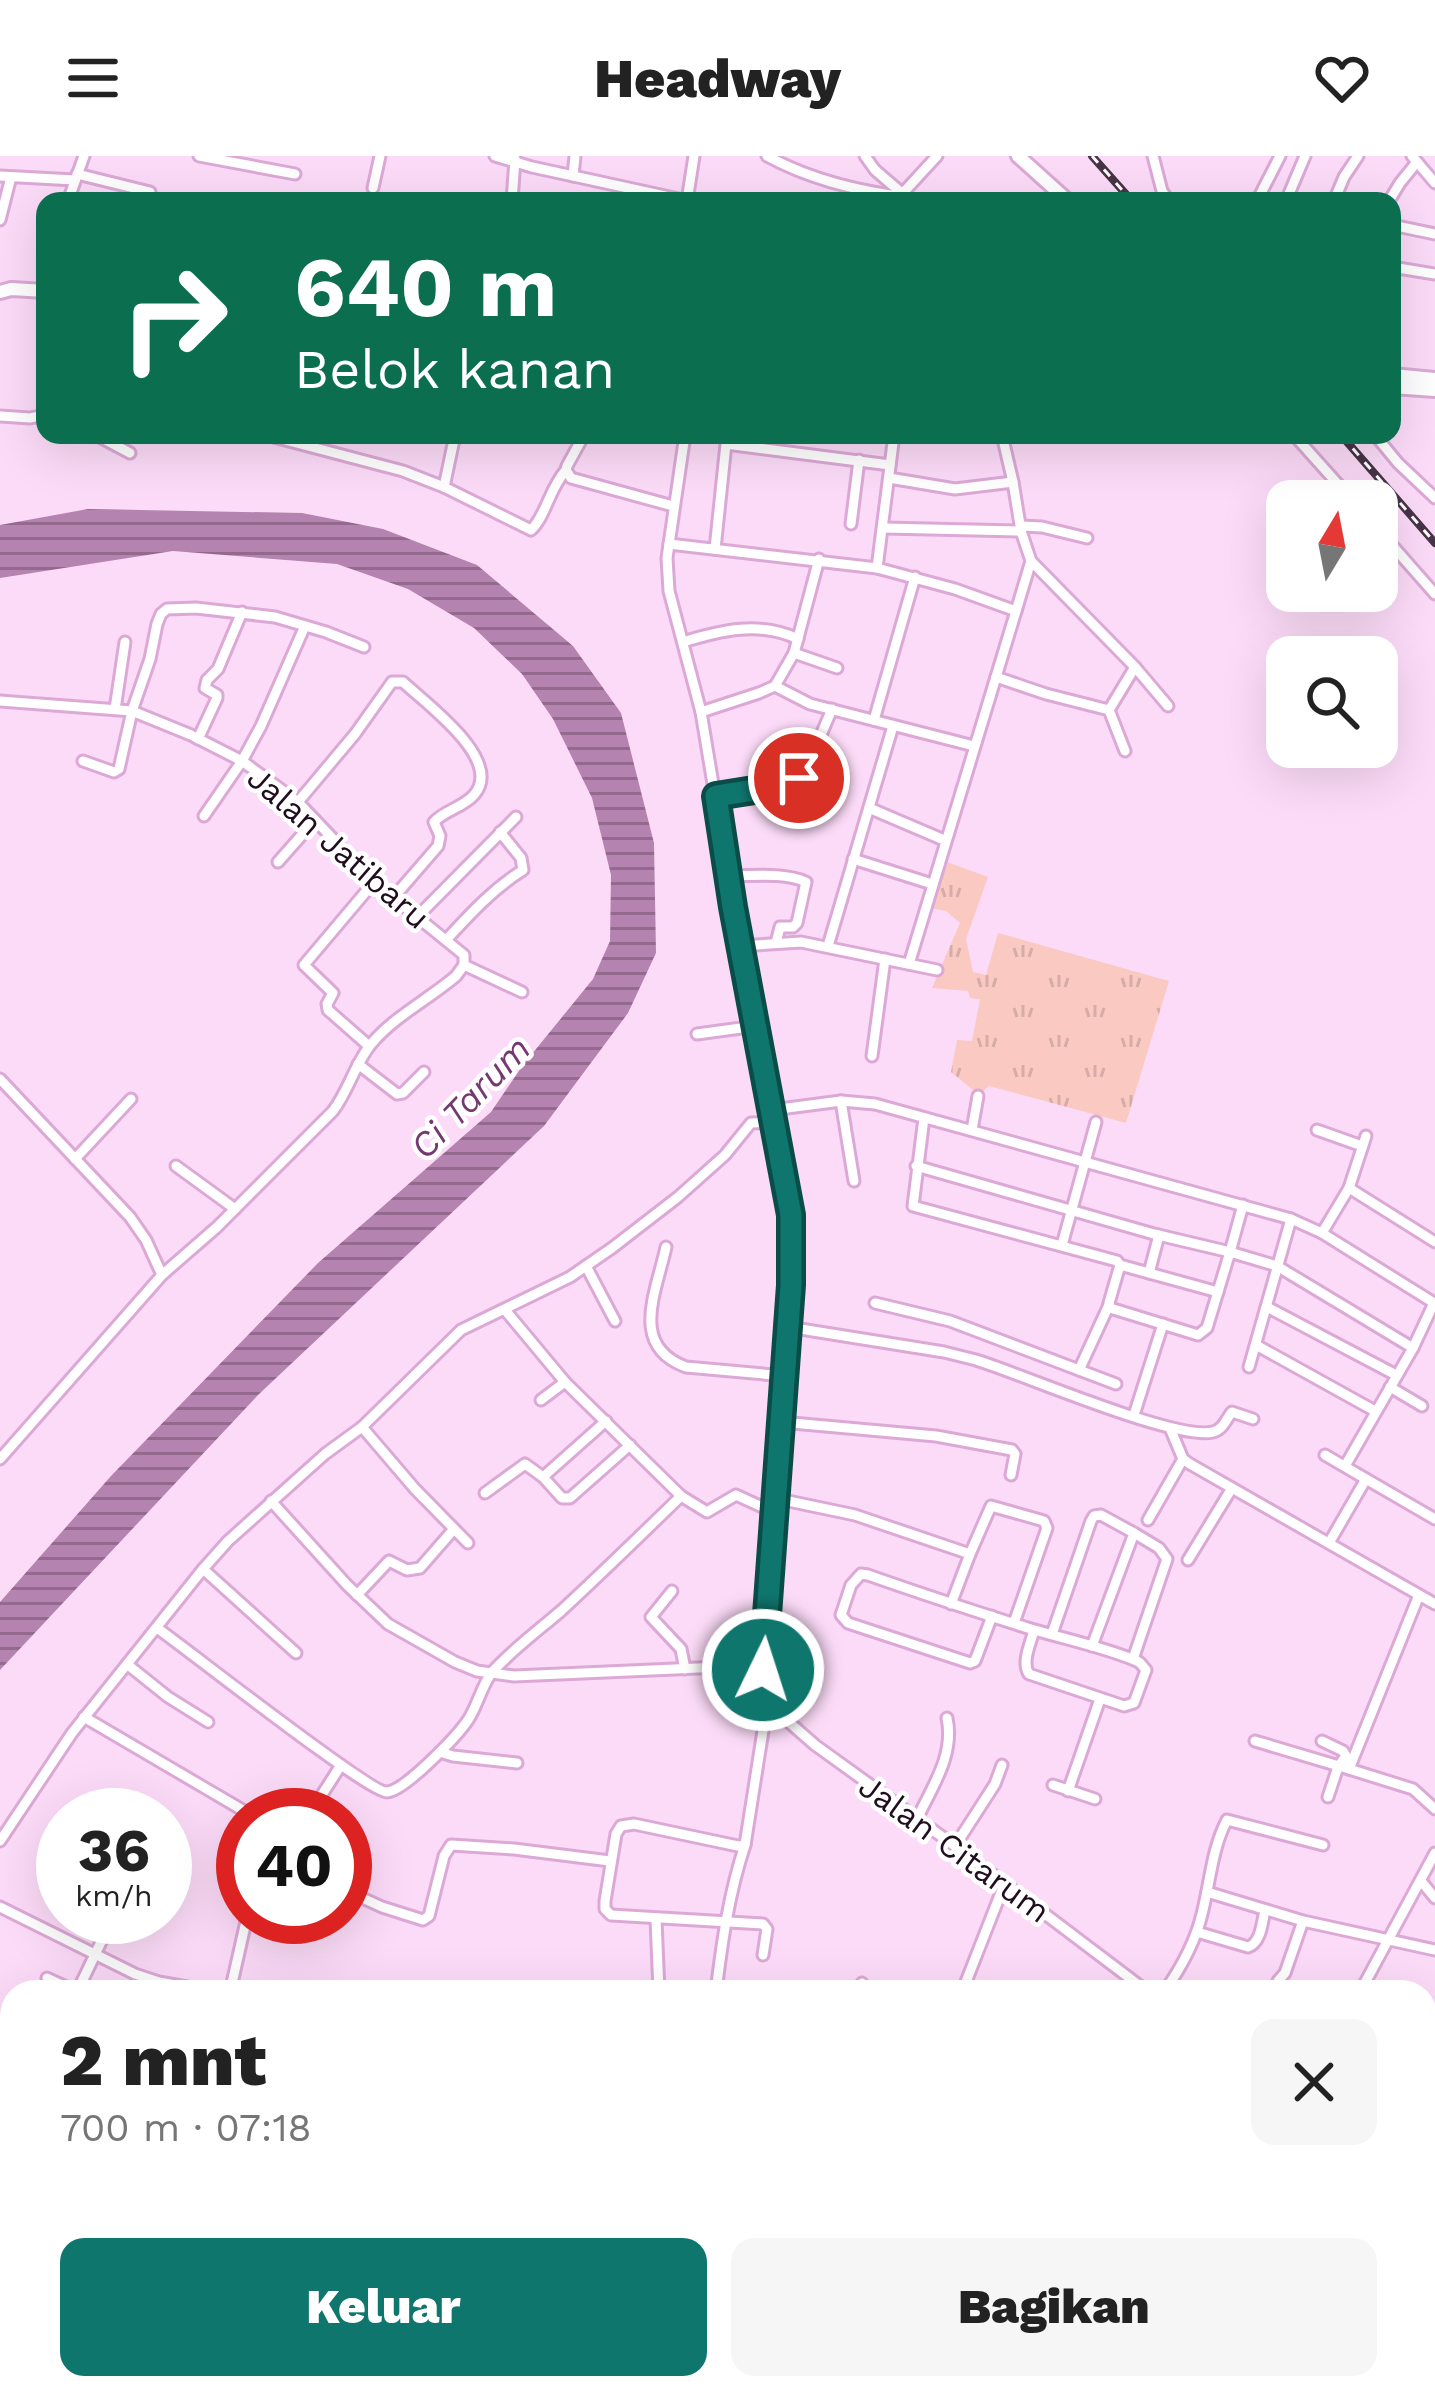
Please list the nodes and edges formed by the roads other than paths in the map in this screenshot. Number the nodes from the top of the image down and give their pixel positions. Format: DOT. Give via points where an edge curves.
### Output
graph roads {
  1 [pos="84,156"];
  2 [pos="199,156"];
  3 [pos="290,156"];
  4 [pos="380,156"];
  5 [pos="495,156"];
  6 [pos="575,156"];
  7 [pos="694,156"];
  8 [pos="766,156"];
  9 [pos="865,156"];
  10 [pos="937,156"];
  11 [pos="1018,156"];
  12 [pos="1153,156"];
  13 [pos="1280,156"];
  14 [pos="1305,156"];
  15 [pos="1354,157"];
  16 [pos="1414,159"];
  17 [pos="515,160"];
  18 [pos="573,176"];
  19 [pos="5,177"];
  20 [pos="76,177"];
  21 [pos="1435,183"];
  22 [pos="373,188"];
  23 [pos="71,192"];
  24 [pos="150,192"];
  25 [pos="513,192"];
  26 [pos="646,192"];
  27 [pos="688,192"];
  28 [pos="870,192"];
  29 [pos="900,192"];
  30 [pos="910,192"];
  31 [pos="1058,192"];
  32 [pos="1163,192"];
  33 [pos="1262,192"];
  34 [pos="1290,192"];
  35 [pos="1338,192"];
  36 [pos="1394,192"];
  37 [pos="0,220"];
  38 [pos="1401,227"];
  39 [pos="1435,233"];
  40 [pos="1401,268"];
  41 [pos="1435,274"];
  42 [pos="1,292"];
  43 [pos="36,293"];
  44 [pos="1401,376"];
  45 [pos="1435,379"];
  46 [pos="1401,388"];
  47 [pos="1435,390"];
  48 [pos="0,416"];
  49 [pos="36,417"];
  50 [pos="113,444"];
  51 [pos="320,444"];
  52 [pos="453,444"];
  53 [pos="579,444"];
  54 [pos="683,444"];
  55 [pos="726,444"];
  56 [pos="758,444"];
  57 [pos="893,444"];
  58 [pos="1003,444"];
  59 [pos="1302,444"];
  60 [pos="1382,444"];
  61 [pos="130,453"];
  62 [pos="859,460"];
  63 [pos="890,465"];
  64 [pos="566,470"];
  65 [pos="889,478"];
  66 [pos="1334,480"];
  67 [pos="1013,482"];
  68 [pos="444,487"];
  69 [pos="1435,498"];
  70 [pos="673,506"];
  71 [pos="851,524"];
  72 [pos="884,528"];
  73 [pos="1021,529"];
  74 [pos="1087,538"];
  75 [pos="668,544"];
  76 [pos="715,549"];
  77 [pos="1398,552"];
  78 [pos="819,560"];
  79 [pos="1031,561"];
  80 [pos="877,568"];
  81 [pos="915,577"];
  82 [pos="1435,594"];
  83 [pos="1016,611"];
  84 [pos="242,612"];
  85 [pos="305,626"];
  86 [pos="799,639"];
  87 [pos="125,642"];
  88 [pos="683,642"];
  89 [pos="364,647"];
  90 [pos="794,653"];
  91 [pos="1135,667"];
  92 [pos="837,668"];
  93 [pos="996,676"];
  94 [pos="775,686"];
  95 [pos="0,701"];
  96 [pos="1168,706"];
  97 [pos="115,709"];
  98 [pos="832,709"];
  99 [pos="1109,710"];
  100 [pos="132,711"];
  101 [pos="701,712"];
  102 [pos="874,720"];
  103 [pos="893,725"];
  104 [pos="198,739"];
  105 [pos="974,746"];
  106 [pos="1126,751"];
  107 [pos="83,761"];
  108 [pos="242,761"];
  109 [pos="716,796"];
  110 [pos="298,802"];
  111 [pos="869,808"];
  112 [pos="204,816"];
  113 [pos="516,817"];
  114 [pos="315,820"];
  115 [pos="500,832"];
  116 [pos="944,840"];
  117 [pos="853,859"];
  118 [pos="278,862"];
  119 [pos="728,876"];
  120 [pos="374,882"];
  121 [pos="932,884"];
  122 [pos="394,898"];
  123 [pos="417,917"];
  124 [pos="447,939"];
  125 [pos="776,943"];
  126 [pos="740,946"];
  127 [pos="828,946"];
  128 [pos="885,959"];
  129 [pos="464,964"];
  130 [pos="909,964"];
  131 [pos="937,970"];
  132 [pos="523,992"];
  133 [pos="757,1026"];
  134 [pos="697,1034"];
  135 [pos="369,1046"];
  136 [pos="872,1056"];
  137 [pos="358,1064"];
  138 [pos="424,1072"];
  139 [pos="0,1079"];
  140 [pos="978,1096"];
  141 [pos="131,1100"];
  142 [pos="841,1101"];
  143 [pos="773,1116"];
  144 [pos="924,1118"];
  145 [pos="1096,1122"];
  146 [pos="972,1130"];
  147 [pos="1317,1130"];
  148 [pos="75,1159"];
  149 [pos="1084,1162"];
  150 [pos="176,1166"];
  151 [pos="916,1166"];
  152 [pos="854,1181"];
  153 [pos="1349,1188"];
  154 [pos="1243,1205"];
  155 [pos="913,1206"];
  156 [pos="235,1209"];
  157 [pos="1071,1209"];
  158 [pos="1291,1219"];
  159 [pos="912,1221"];
  160 [pos="1322,1233"];
  161 [pos="1159,1235"];
  162 [pos="1435,1242"];
  163 [pos="1062,1245"];
  164 [pos="666,1247"];
  165 [pos="1230,1252"];
  166 [pos="1120,1264"];
  167 [pos="586,1266"];
  168 [pos="1277,1266"];
  169 [pos="1149,1273"];
  170 [pos="162,1275"];
  171 [pos="1218,1292"];
  172 [pos="1434,1302"];
  173 [pos="874,1303"];
  174 [pos="1109,1306"];
  175 [pos="1267,1307"];
  176 [pos="505,1310"];
  177 [pos="615,1321"];
  178 [pos="1162,1324"];
  179 [pos="788,1327"];
  180 [pos="1256,1345"];
  181 [pos="1412,1348"];
  182 [pos="1249,1366"];
  183 [pos="1079,1370"];
  184 [pos="785,1376"];
  185 [pos="1396,1376"];
  186 [pos="565,1382"];
  187 [pos="1116,1384"];
  188 [pos="1390,1387"];
  189 [pos="541,1400"];
  190 [pos="1422,1406"];
  191 [pos="1375,1411"];
  192 [pos="1133,1415"];
  193 [pos="1253,1419"];
  194 [pos="606,1421"];
  195 [pos="781,1422"];
  196 [pos="362,1427"];
  197 [pos="1170,1428"];
  198 [pos="630,1444"];
  199 [pos="1325,1455"];
  200 [pos="0,1459"];
  201 [pos="1183,1459"];
  202 [pos="1345,1466"];
  203 [pos="1010,1475"];
  204 [pos="543,1477"];
  205 [pos="1366,1479"];
  206 [pos="1232,1488"];
  207 [pos="485,1493"];
  208 [pos="681,1496"];
  209 [pos="775,1498"];
  210 [pos="271,1501"];
  211 [pos="773,1512"];
  212 [pos="1435,1519"];
  213 [pos="1148,1520"];
  214 [pos="454,1529"];
  215 [pos="1134,1534"];
  216 [pos="468,1543"];
  217 [pos="1329,1543"];
  218 [pos="970,1555"];
  219 [pos="1188,1560"];
  220 [pos="203,1569"];
  221 [pos="672,1591"];
  222 [pos="357,1595"];
  223 [pos="1419,1595"];
  224 [pos="951,1604"];
  225 [pos="1435,1604"];
  226 [pos="992,1616"];
  227 [pos="1014,1623"];
  228 [pos="157,1628"];
  229 [pos="1034,1630"];
  230 [pos="1052,1634"];
  231 [pos="1092,1646"];
  232 [pos="296,1653"];
  233 [pos="1133,1659"];
  234 [pos="128,1665"];
  235 [pos="685,1669"];
  236 [pos="763,1670"];
  237 [pos="490,1674"];
  238 [pos="768,1699"];
  239 [pos="1100,1699"];
  240 [pos="84,1717"];
  241 [pos="947,1718"];
  242 [pos="208,1722"];
  243 [pos="1255,1741"];
  244 [pos="1322,1741"];
  245 [pos="440,1752"];
  246 [pos="517,1763"];
  247 [pos="341,1765"];
  248 [pos="1002,1765"];
  249 [pos="1344,1768"];
  250 [pos="1053,1785"];
  251 [pos="326,1788"];
  252 [pos="1068,1791"];
  253 [pos="216,1794"];
  254 [pos="1328,1797"];
  255 [pos="1095,1799"];
  256 [pos="1435,1809"];
  257 [pos="917,1820"];
  258 [pos="0,1840"];
  259 [pos="745,1845"];
  260 [pos="1323,1845"];
  261 [pos="955,1846"];
  262 [pos="1435,1853"];
  263 [pos="610,1861"];
  264 [pos="1421,1881"];
  265 [pos="1004,1885"];
  266 [pos="1207,1892"];
  267 [pos="1435,1898"];
  268 [pos="372,1902"];
  269 [pos="0,1907"];
  270 [pos="1265,1910"];
  271 [pos="656,1919"];
  272 [pos="1303,1921"];
  273 [pos="724,1922"];
  274 [pos="1197,1932"];
  275 [pos="1388,1940"];
  276 [pos="100,1944"];
  277 [pos="238,1944"];
  278 [pos="1435,1950"];
  279 [pos="95,1953"];
  280 [pos="764,1955"];
  281 [pos="47,1978"];
  282 [pos="51,1980"];
  283 [pos="83,1980"];
  284 [pos="153,1980"];
  285 [pos="232,1980"];
  286 [pos="659,1980"];
  287 [pos="717,1980"];
  288 [pos="967,1980"];
  289 [pos="1132,1980"];
  290 [pos="1173,1980"];
  291 [pos="1279,1980"];
  292 [pos="1366,1980"];
  1 -- 20 [label="street"];
  2 -- 3 [label="street" via="291,173"];
  4 -- 22 [label="street"];
  5 -- 17 [label="street"];
  6 -- 18 [label="street"];
  7 -- 27 [label="street"];
  8 -- 28 [label="street"];
  9 -- 29 [label="street"];
  10 -- 30 [label="street"];
  11 -- 31 [label="main road"];
  12 -- 32 [label="street"];
  13 -- 33 [label="street"];
  14 -- 34 [label="street"];
  15 -- 35 [label="street"];
  16 -- 21 [label="street"];
  16 -- 36 [label="street"];
  17 -- 18 [label="street"];
  17 -- 25 [label="street"];
  18 -- 26 [label="street"];
  19 -- 20 [label="street"];
  19 -- 37 [label="street"];
  20 -- 23 [label="street"];
  20 -- 24 [label="street"];
  38 -- 39 [label="street"];
  40 -- 41 [label="street"];
  42 -- 43 [label="main road"];
  44 -- 45 [label="main road"];
  46 -- 47 [label="main road"];
  48 -- 49 [label="street"];
  50 -- 61 [label="street"];
  51 -- 68 [label="street"];
  52 -- 68 [label="street"];
  53 -- 64 [label="street"];
  54 -- 70 [label="street"];
  55 -- 76 [label="street"];
  56 -- 62 [label="street"];
  57 -- 63 [label="street"];
  58 -- 67 [label="street"];
  59 -- 66 [label="street"];
  60 -- 69 [label="street"];
  62 -- 63 [label="street"];
  62 -- 71 [label="street"];
  63 -- 65 [label="street"];
  64 -- 68 [label="street" via="532,530"];
  64 -- 70 [label="street"];
  65 -- 67 [label="street" via="955,489"];
  65 -- 72 [label="street"];
  67 -- 73 [label="street"];
  70 -- 75 [label="street"];
  72 -- 73 [label="street"];
  72 -- 80 [label="street"];
  73 -- 74 [label="street"];
  73 -- 79 [label="street"];
  75 -- 76 [label="street"];
  75 -- 88 [label="street" via="669,591"];
  76 -- 78 [label="street"];
  77 -- 82 [label="street"];
  78 -- 80 [label="street"];
  78 -- 86 [label="street"];
  79 -- 83 [label="street"];
  79 -- 91 [label="street"];
  80 -- 81 [label="street"];
  81 -- 83 [label="street"];
  81 -- 102 [label="street"];
  83 -- 93 [label="street"];
  84 -- 85 [label="street"];
  84 -- 100 [label="street" via="161,614"];
  84 -- 104 [label="street" via="205,685 217,698"];
  85 -- 89 [label="street"];
  85 -- 108 [label="street"];
  86 -- 88 [label="street" via="747,627"];
  86 -- 90 [label="street"];
  87 -- 97 [label="street"];
  88 -- 101 [label="street"];
  90 -- 92 [label="street"];
  90 -- 94 [label="street"];
  91 -- 96 [label="street"];
  91 -- 99 [label="street"];
  93 -- 99 [label="street"];
  93 -- 105 [label="street"];
  94 -- 98 [label="street"];
  94 -- 101 [label="street"];
  95 -- 97 [label="street, Jalan Jatibaru"];
  97 -- 100 [label="street, Jalan Jatibaru"];
  98 -- 102 [label="street"];
  98 -- 109 [label="street" via="804,775"];
  99 -- 106 [label="street"];
  100 -- 104 [label="street, Jalan Jatibaru"];
  100 -- 107 [label="street" via="117,772"];
  101 -- 109 [label="street"];
  102 -- 103 [label="street"];
  103 -- 105 [label="street"];
  103 -- 111 [label="street"];
  104 -- 108 [label="street, Jalan Jatibaru"];
  105 -- 116 [label="street"];
  108 -- 110 [label="street, Jalan Jatibaru"];
  108 -- 112 [label="street"];
  109 -- 119 [label="street"];
  110 -- 114 [label="street, Jalan Jatibaru"];
  110 -- 122 [label="street" via="392,682 403,682 456,731 475,754 479,789 438,816 439,846"];
  111 -- 116 [label="street"];
  111 -- 117 [label="street"];
  113 -- 115 [label="street"];
  114 -- 118 [label="street"];
  114 -- 120 [label="street, Jalan Jatibaru"];
  115 -- 123 [label="street"];
  115 -- 124 [label="street" via="523,870"];
  116 -- 121 [label="street"];
  117 -- 121 [label="street"];
  117 -- 127 [label="street"];
  119 -- 125 [label="street" via="806,882 797,923 780,927"];
  119 -- 126 [label="street"];
  120 -- 122 [label="street, Jalan Jatibaru"];
  120 -- 135 [label="street" via="304,965 333,993 328,1010"];
  121 -- 130 [label="street"];
  122 -- 123 [label="street, Jalan Jatibaru"];
  123 -- 124 [label="street, Jalan Jatibaru"];
  124 -- 129 [label="street, Jalan Jatibaru"];
  125 -- 126 [label="street"];
  125 -- 127 [label="street"];
  126 -- 133 [label="street"];
  127 -- 128 [label="street"];
  128 -- 130 [label="street"];
  128 -- 136 [label="street"];
  129 -- 132 [label="street"];
  129 -- 135 [label="street"];
  130 -- 131 [label="street"];
  133 -- 134 [label="street"];
  133 -- 143 [label="street"];
  135 -- 137 [label="street"];
  137 -- 138 [label="street" via="397,1094"];
  137 -- 156 [label="street" via="333,1111"];
  139 -- 148 [label="street"];
  140 -- 146 [label="street"];
  141 -- 148 [label="street"];
  142 -- 143 [label="street"];
  142 -- 144 [label="street"];
  142 -- 152 [label="street"];
  143 -- 167 [label="street" via="751,1124 678,1197"];
  143 -- 179 [label="street" via="791,1215"];
  144 -- 146 [label="street"];
  144 -- 151 [label="street"];
  145 -- 149 [label="street"];
  146 -- 149 [label="street"];
  147 -- 153 [label="street" via="1364,1141"];
  148 -- 170 [label="street" via="130,1217"];
  149 -- 154 [label="street"];
  149 -- 157 [label="street"];
  150 -- 156 [label="street"];
  151 -- 155 [label="street"];
  151 -- 157 [label="street"];
  153 -- 160 [label="street"];
  153 -- 162 [label="street"];
  154 -- 158 [label="street"];
  154 -- 165 [label="street"];
  155 -- 159 [label="street"];
  155 -- 163 [label="street"];
  156 -- 170 [label="street"];
  157 -- 161 [label="street"];
  157 -- 163 [label="street"];
  158 -- 160 [label="street"];
  158 -- 168 [label="street"];
  160 -- 172 [label="street"];
  161 -- 165 [label="street"];
  161 -- 169 [label="street"];
  163 -- 166 [label="street"];
  164 -- 184 [label="street" via="650,1323 656,1348 686,1367"];
  165 -- 168 [label="street"];
  165 -- 171 [label="street"];
  166 -- 169 [label="street"];
  166 -- 174 [label="street"];
  167 -- 176 [label="street"];
  167 -- 177 [label="street"];
  168 -- 175 [label="street"];
  168 -- 181 [label="street"];
  169 -- 171 [label="street"];
  170 -- 200 [label="street"];
  171 -- 178 [label="street" via="1203,1334"];
  172 -- 181 [label="street"];
  173 -- 183 [label="street" via="950,1321"];
  174 -- 178 [label="street"];
  174 -- 183 [label="street"];
  175 -- 180 [label="street"];
  175 -- 185 [label="street"];
  176 -- 186 [label="street"];
  176 -- 196 [label="street" via="461,1330"];
  178 -- 192 [label="street"];
  179 -- 184 [label="street"];
  179 -- 192 [label="street" via="976,1360"];
  180 -- 182 [label="street"];
  180 -- 191 [label="street"];
  181 -- 185 [label="street"];
  183 -- 187 [label="street"];
  184 -- 195 [label="street"];
  185 -- 188 [label="street"];
  186 -- 189 [label="street"];
  186 -- 194 [label="street"];
  188 -- 190 [label="street"];
  188 -- 191 [label="street"];
  191 -- 202 [label="street"];
  192 -- 197 [label="street"];
  193 -- 197 [label="street" via="1232,1412 1211,1432"];
  194 -- 198 [label="street"];
  194 -- 204 [label="street"];
  195 -- 203 [label="street" via="1012,1450"];
  195 -- 209 [label="street"];
  196 -- 210 [label="street"];
  196 -- 214 [label="street"];
  197 -- 201 [label="street"];
  198 -- 204 [label="street" via="570,1498"];
  198 -- 208 [label="street"];
  199 -- 202 [label="street"];
  201 -- 206 [label="street"];
  201 -- 213 [label="street"];
  202 -- 205 [label="street"];
  204 -- 207 [label="street" via="524,1463"];
  205 -- 212 [label="street"];
  205 -- 217 [label="street"];
  206 -- 217 [label="street"];
  206 -- 219 [label="street"];
  208 -- 211 [label="street" via="707,1512 736,1495"];
  208 -- 237 [label="street"];
  209 -- 211 [label="street"];
  209 -- 218 [label="street" via="856,1515"];
  210 -- 220 [label="street"];
  210 -- 222 [label="street"];
  211 -- 236 [label="street"];
  214 -- 216 [label="street"];
  214 -- 222 [label="street" via="420,1568 388,1561"];
  215 -- 230 [label="street" via="1094,1516"];
  215 -- 231 [label="street"];
  215 -- 233 [label="street" via="1167,1559"];
  217 -- 223 [label="street"];
  218 -- 224 [label="street"];
  218 -- 227 [label="street" via="991,1506 1044,1521"];
  220 -- 228 [label="street"];
  220 -- 232 [label="street"];
  221 -- 235 [label="street" via="651,1617 681,1649"];
  222 -- 237 [label="street" via="388,1624"];
  223 -- 225 [label="street"];
  223 -- 249 [label="street"];
  224 -- 226 [label="street"];
  224 -- 226 [label="street" via="861,1574 841,1615 966,1664 975,1660"];
  226 -- 227 [label="street"];
  227 -- 229 [label="street"];
  228 -- 234 [label="street"];
  228 -- 247 [label="street"];
  229 -- 230 [label="street"];
  229 -- 239 [label="street" via="1028,1674"];
  230 -- 231 [label="street"];
  231 -- 233 [label="street"];
  233 -- 239 [label="street" via="1146,1670 1134,1703"];
  234 -- 240 [label="street"];
  234 -- 242 [label="street"];
  235 -- 236 [label="street"];
  235 -- 237 [label="street"];
  236 -- 238 [label="street"];
  237 -- 245 [label="street"];
  238 -- 257 [label="street, Jalan Citarum" via="815,1745"];
  238 -- 259 [label="street"];
  239 -- 252 [label="street"];
  240 -- 253 [label="street"];
  240 -- 258 [label="street"];
  241 -- 257 [label="street" via="946,1759"];
  243 -- 249 [label="street"];
  244 -- 249 [label="street" via="1345,1753"];
  245 -- 246 [label="street"];
  245 -- 247 [label="street" via="387,1792"];
  247 -- 251 [label="street"];
  248 -- 261 [label="street"];
  249 -- 254 [label="street"];
  249 -- 256 [label="street" via="1413,1789"];
  250 -- 252 [label="street"];
  252 -- 255 [label="street"];
  257 -- 261 [label="street, Jalan Citarum"];
  259 -- 263 [label="street" via="634,1824 621,1826"];
  259 -- 273 [label="street"];
  260 -- 266 [label="street" via="1227,1820"];
  261 -- 265 [label="street, Jalan Citarum"];
  262 -- 264 [label="street"];
  263 -- 268 [label="street" via="451,1845 429,1916"];
  263 -- 271 [label="street" via="605,1909"];
  264 -- 267 [label="street"];
  264 -- 275 [label="street"];
  265 -- 288 [label="street"];
  265 -- 289 [label="street, Jalan Citarum"];
  266 -- 270 [label="street"];
  266 -- 274 [label="street"];
  269 -- 279 [label="street"];
  270 -- 272 [label="street"];
  270 -- 274 [label="street" via="1253,1946"];
  271 -- 273 [label="street"];
  271 -- 286 [label="street"];
  272 -- 275 [label="street"];
  272 -- 291 [label="street"];
  273 -- 280 [label="street" via="763,1924"];
  273 -- 287 [label="street"];
  274 -- 290 [label="street"];
  275 -- 278 [label="street"];
  275 -- 292 [label="street"];
  276 -- 279 [label="street"];
  277 -- 285 [label="street"];
  279 -- 283 [label="street"];
  279 -- 284 [label="street"];
  281 -- 282 [label="street"];
}
